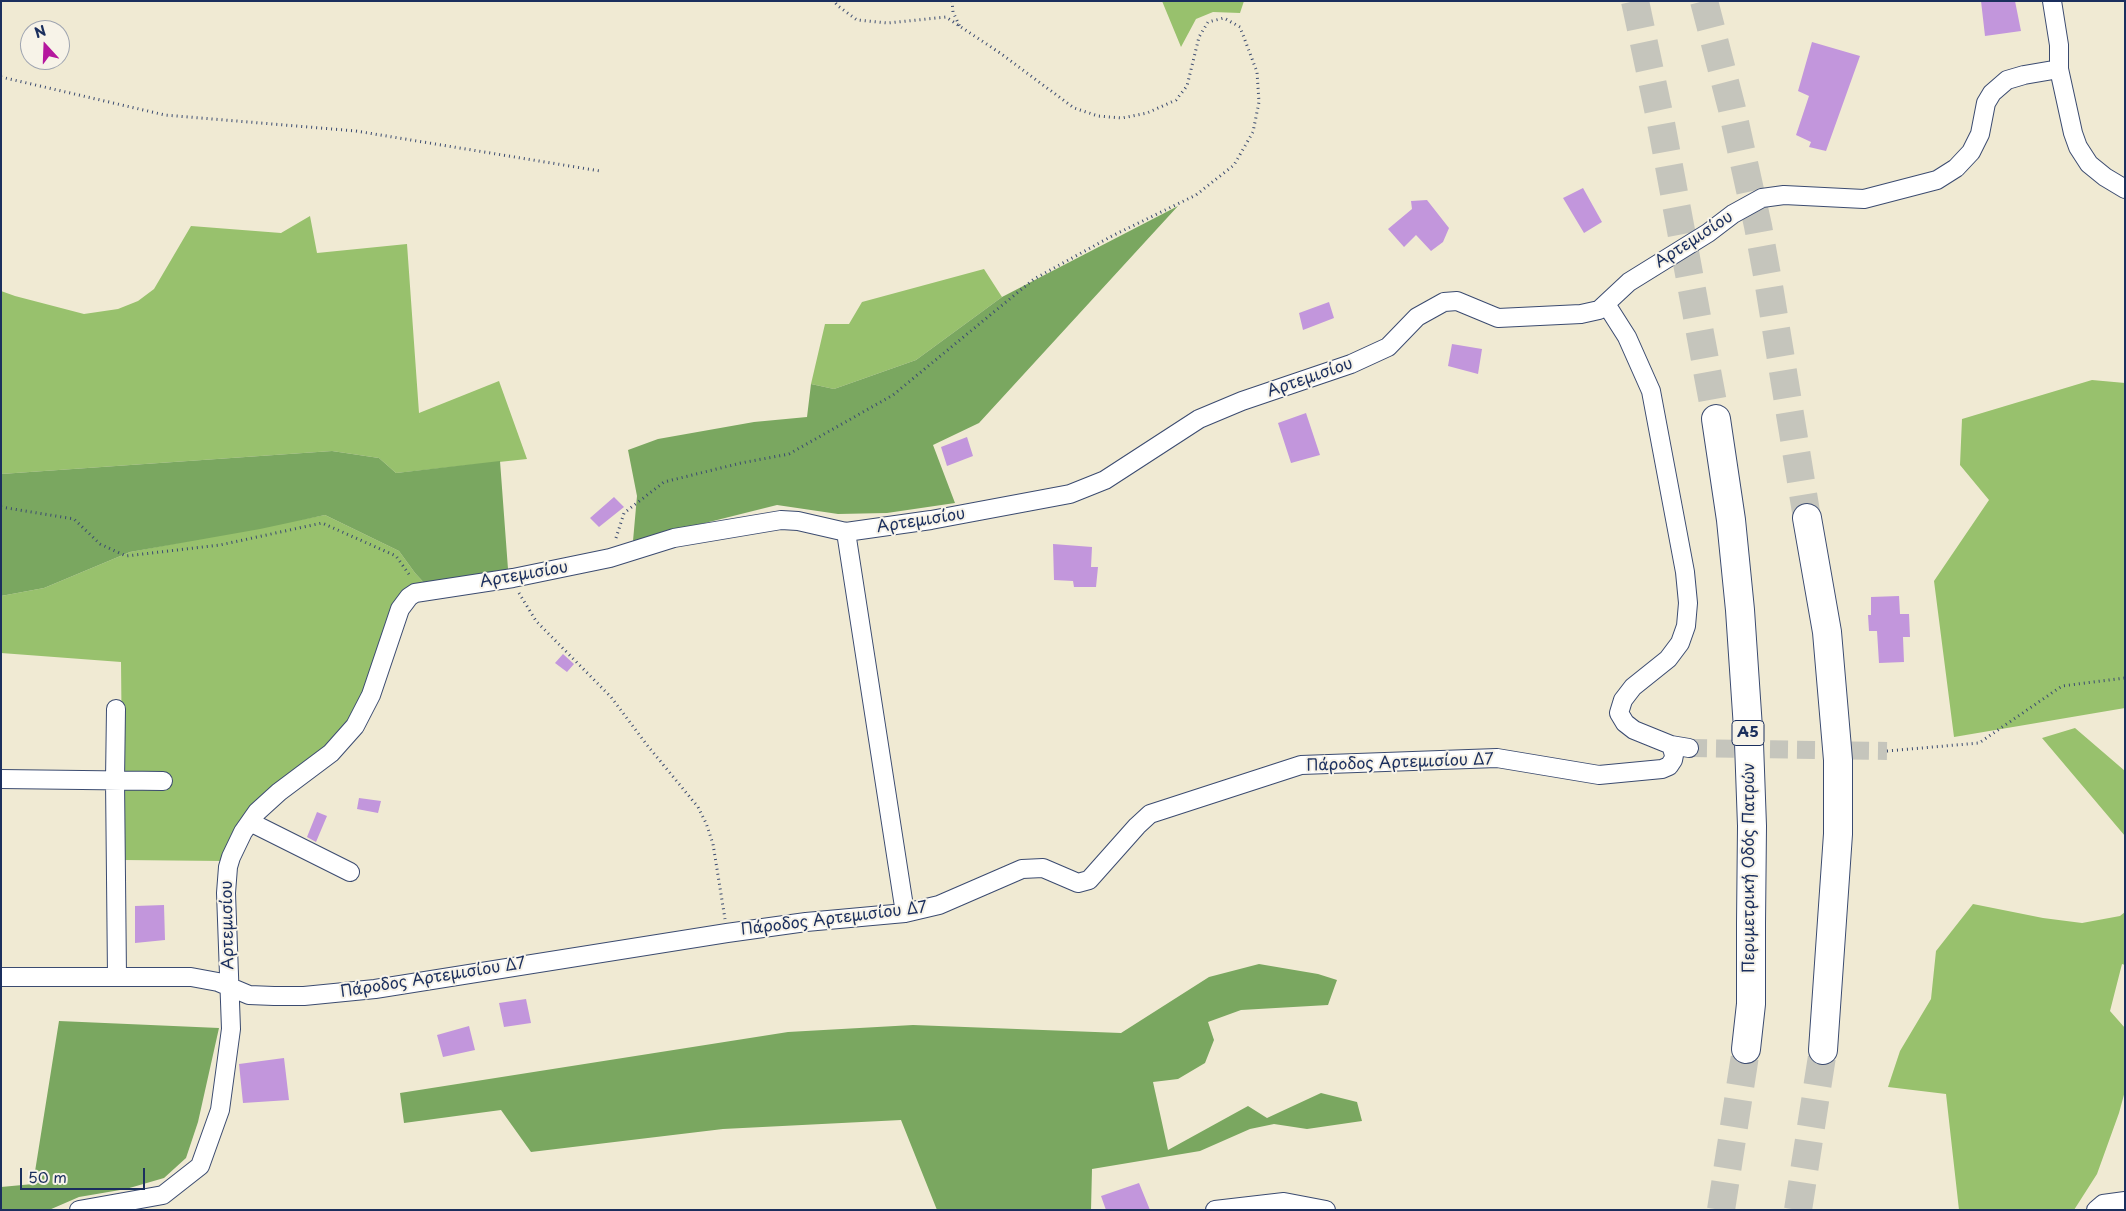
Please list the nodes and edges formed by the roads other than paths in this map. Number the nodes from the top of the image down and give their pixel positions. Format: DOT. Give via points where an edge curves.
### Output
graph roads {
  1 [pos="2052,1"];
  2 [pos="2058,69"];
  3 [pos="2125,189"];
  4 [pos="1606,304"];
  5 [pos="1716,419"];
  6 [pos="1807,518"];
  7 [pos="846,532"];
  8 [pos="116,709"];
  9 [pos="1671,745"];
  10 [pos="1689,748"];
  11 [pos="1,779"];
  12 [pos="115,780"];
  13 [pos="163,781"];
  14 [pos="250,822"];
  15 [pos="350,872"];
  16 [pos="904,913"];
  17 [pos="117,976"];
  18 [pos="1,977"];
  19 [pos="230,988"];
  20 [pos="1746,1049"];
  21 [pos="1823,1050"];
  22 [pos="2125,1201"];
  23 [pos="79,1210"];
  24 [pos="1215,1210"];
  25 [pos="1326,1210"];
  26 [pos="2096,1210"];
  1 -- 2 [label="street" via="2059,45"];
  2 -- 3 [label="street" via="2078,147 2089,164"];
  2 -- 4 [label="street, Αρτεμισίου" via="2008,80 1992,92 1986,103 1980,134 1971,152 1956,168 1937,180 1864,199 1784,195 1762,198 1629,282"];
  4 -- 7 [label="street, Αρτεμισίου" via="1599,310 1582,314 1511,319 1487,315 1458,301 1444,302 1417,317 1388,347 1351,364 1199,419 1105,480 1070,494"];
  4 -- 9 [label="street" via="1627,337 1651,391 1688,603 1686,626 1680,643 1668,659 1633,687 1620,713 1634,730"];
  5 -- 20 [label="highway, Περιμετρική Οδός Πατρών / Α5" via="1732,530 1749,743 1752,826 1750,1004"];
  6 -- 21 [label="highway" via="1827,632 1838,760 1838,834"];
  7 -- 14 [label="street, Αρτεμισίου" via="781,520 674,538 610,558 513,578 422,591 409,597 400,609 371,694 355,726 331,753 265,804"];
  7 -- 16 [label="street"];
  8 -- 12 [label="street"];
  9 -- 10 [label="street"];
  9 -- 16 [label="street, Πάροδος Αρτεμισίου Δ7" via="1673,760 1662,769 1599,775 1497,758 1301,765 1150,814 1089,880 1078,883 1043,868 1022,869 939,905"];
  11 -- 12 [label="street"];
  12 -- 13 [label="street"];
  12 -- 17 [label="street"];
  14 -- 15 [label="street"];
  14 -- 19 [label="street, Αρτεμισίου" via="236,844 228,868"];
  16 -- 19 [label="street, Πάροδος Αρτεμισίου Δ7" via="727,933 347,992 274,996 249,995"];
  17 -- 18 [label="street, Πάροδος Αρτεμισίου Δ7"];
  17 -- 19 [label="street, Πάροδος Αρτεμισίου Δ7" via="191,977 218,982"];
  19 -- 23 [label="street, Αρτεμισίου" via="232,1029 220,1110 200,1166 164,1195"];
  22 -- 26 [label="street" via="2103,1204"];
  24 -- 25 [label="street" via="1284,1202"];
}
